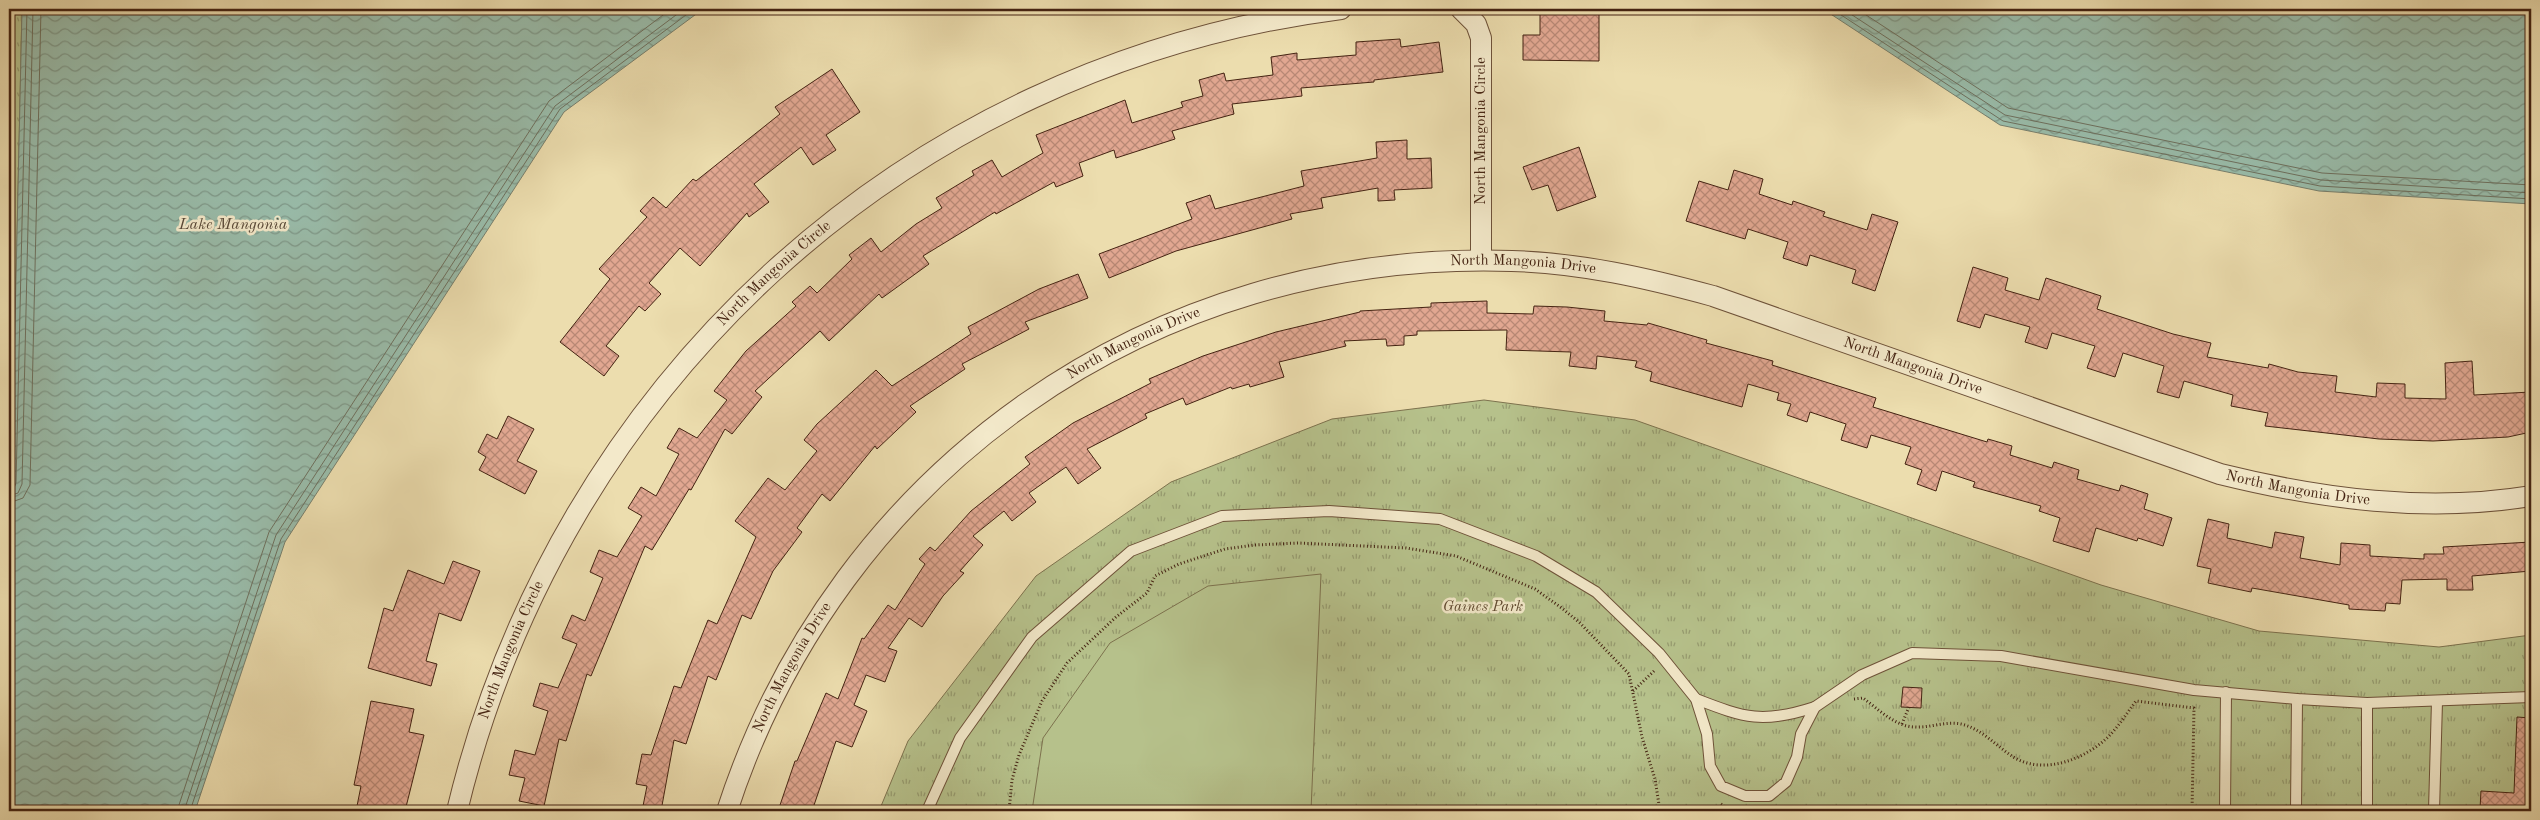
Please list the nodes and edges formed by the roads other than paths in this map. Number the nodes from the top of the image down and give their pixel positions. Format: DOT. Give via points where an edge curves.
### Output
graph roads {
  1 [pos="1341,9"];
  2 [pos="1461,9"];
  3 [pos="1481,260"];
  4 [pos="2531,496"];
  5 [pos="2226,692"];
  6 [pos="2531,697"];
  7 [pos="1696,699"];
  8 [pos="2296,699"];
  9 [pos="2437,701"];
  10 [pos="2368,702"];
  11 [pos="1815,707"];
  12 [pos="457,811"];
  13 [pos="727,811"];
  14 [pos="927,811"];
  15 [pos="2225,811"];
  16 [pos="2296,811"];
  17 [pos="2367,811"];
  18 [pos="2434,811"];
  1 -- 12 [label="street, North Mangonia Circle" via="1300,14 1212,33 1152,51 1012,108 889,180 776,268 689,357 644,412 602,470 565,531 506,652 482,719"];
  2 -- 3 [label="street, North Mangonia Circle" via="1476,24 1481,38"];
  3 -- 4 [label="street, North Mangonia Drive" via="1593,268 1713,296 2176,461 2279,489 2400,503"];
  3 -- 13 [label="street, North Mangonia Drive" via="1362,268 1242,296 1183,317 1127,343 1034,397 937,475 864,554 794,656 741,768"];
  5 -- 8 [label="lane"];
  5 -- 11 [label="lane" via="2194,690 2001,656 1912,652 1862,675"];
  5 -- 15 [label="lane"];
  6 -- 9 [label="lane"];
  7 -- 11 [label="lane" via="1734,715 1756,718 1781,717"];
  7 -- 11 [label="lane" via="1707,734 1710,766 1721,786 1745,796 1768,796 1786,782 1797,757 1801,734"];
  7 -- 14 [label="lane" via="1659,653 1596,592 1519,549 1440,519 1330,511 1222,516 1131,551 1032,637 960,738"];
  8 -- 10 [label="lane"];
  8 -- 16 [label="lane"];
  9 -- 10 [label="lane"];
  9 -- 18 [label="lane"];
  10 -- 17 [label="lane"];
}
